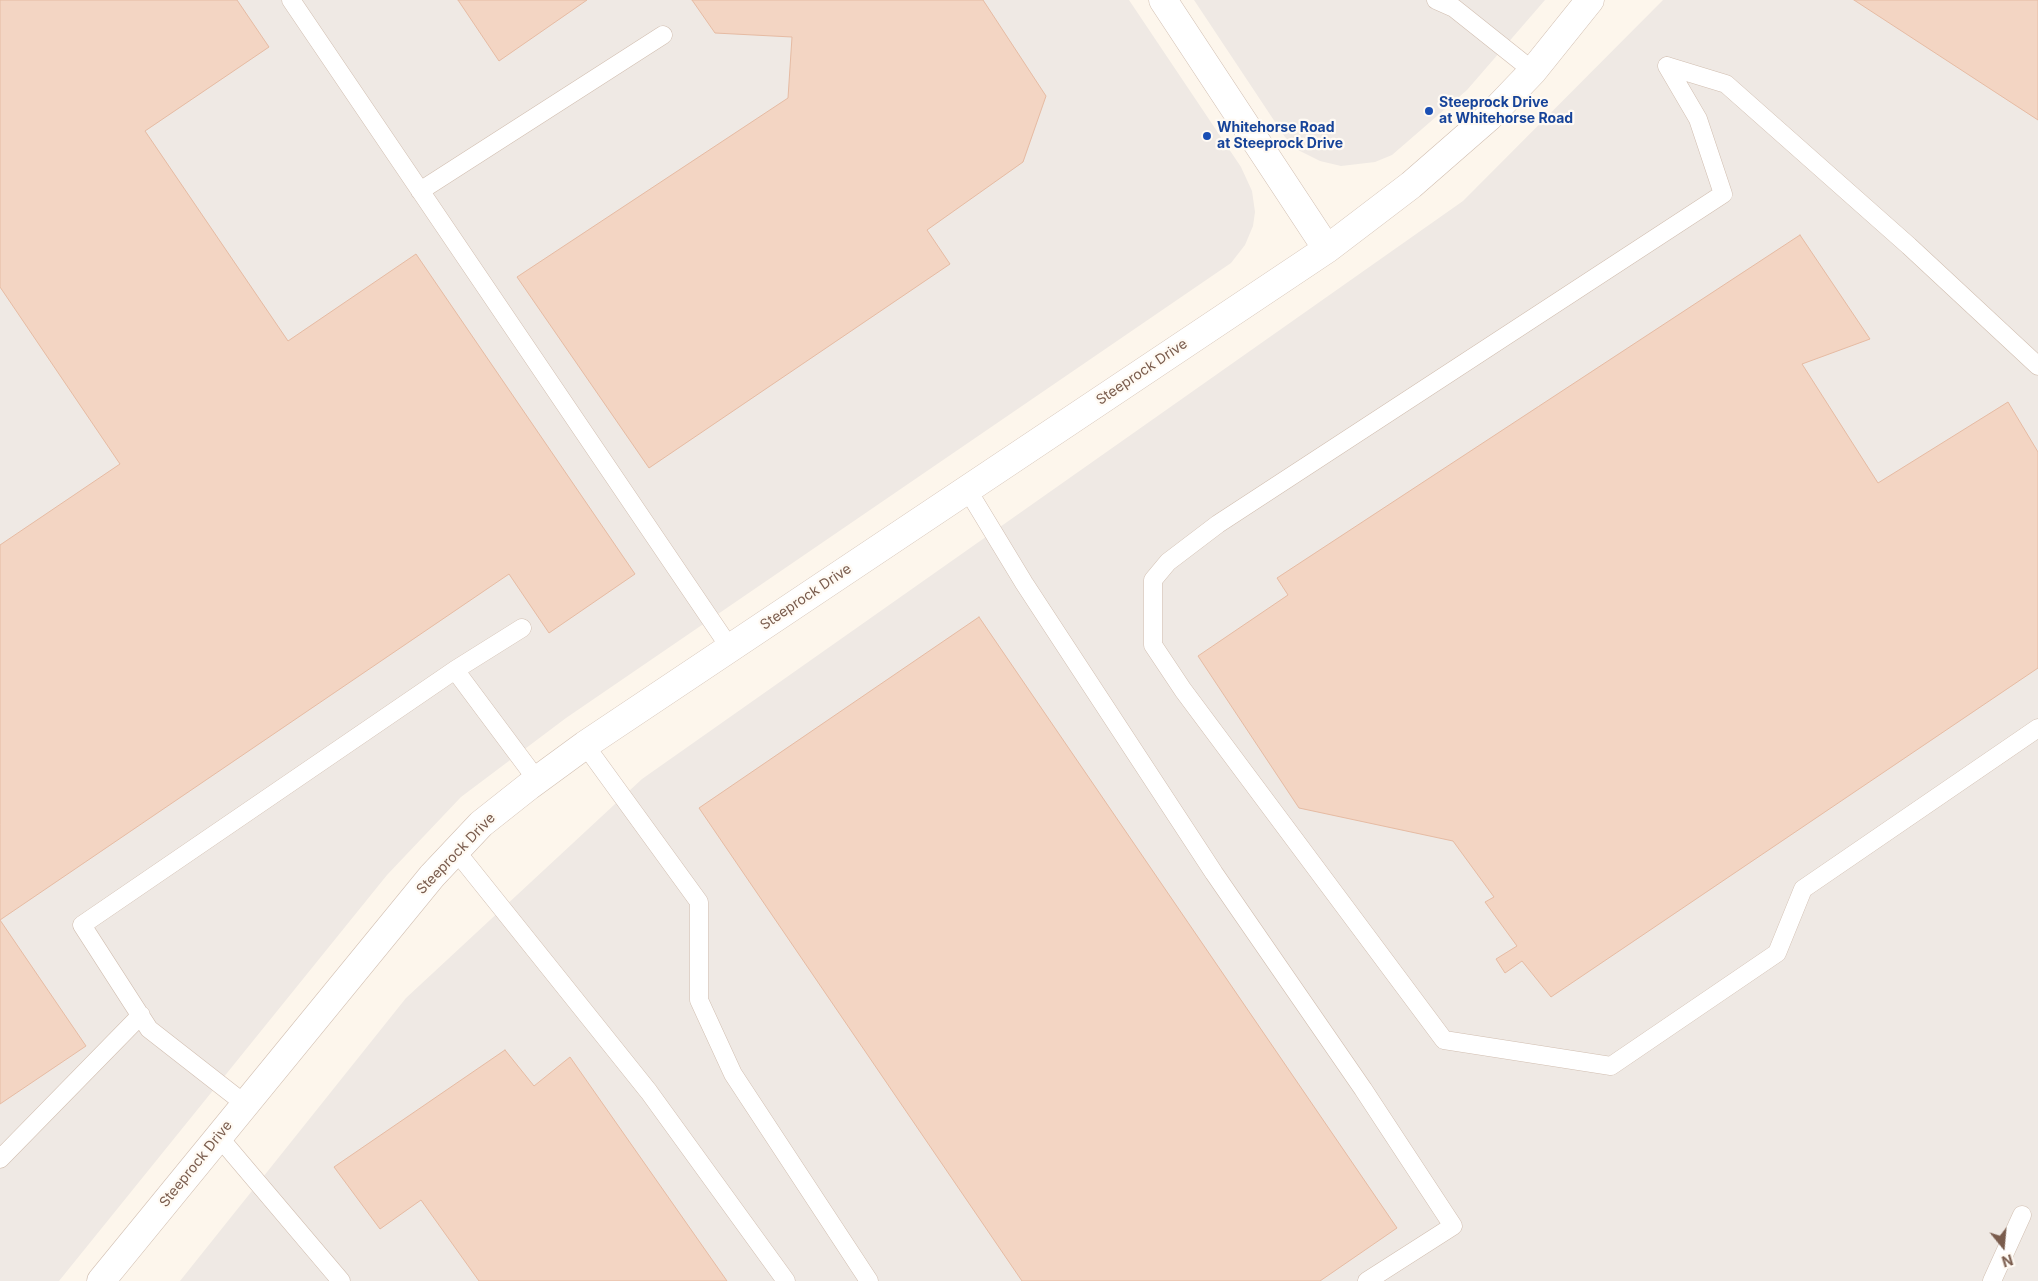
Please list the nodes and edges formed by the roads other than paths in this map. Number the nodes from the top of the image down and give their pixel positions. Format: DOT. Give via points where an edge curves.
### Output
graph roads {
  1 [pos="292,0"];
  2 [pos="1163,0"];
  3 [pos="1436,0"];
  4 [pos="1590,0"];
  5 [pos="663,36"];
  6 [pos="1533,71"];
  7 [pos="420,191"];
  8 [pos="1327,249"];
  9 [pos="2038,366"];
  10 [pos="967,489"];
  11 [pos="522,628"];
  12 [pos="730,648"];
  13 [pos="455,670"];
  14 [pos="2038,728"];
  15 [pos="585,745"];
  16 [pos="537,780"];
  17 [pos="456,850"];
  18 [pos="141,1015"];
  19 [pos="245,1104"];
  20 [pos="218,1137"];
  21 [pos="0,1159"];
  22 [pos="2022,1215"];
  23 [pos="101,1281"];
  24 [pos="341,1281"];
  25 [pos="786,1281"];
  26 [pos="869,1281"];
  27 [pos="1367,1281"];
  28 [pos="1992,1281"];
  1 -- 7 [label="lane"];
  2 -- 8 [label="street"];
  3 -- 6 [label="lane" via="1454,8"];
  4 -- 6 [label="street, Steeprock Drive"];
  5 -- 7 [label="lane"];
  6 -- 8 [label="street, Steeprock Drive" via="1453,151"];
  7 -- 12 [label="lane"];
  8 -- 10 [label="street, Steeprock Drive"];
  9 -- 14 [label="lane" via="1909,246 1726,84 1667,66 1698,119 1724,194 1218,524 1168,562 1154,580 1153,645 1183,690 1444,1040 1611,1066 1777,952 1802,889"];
  10 -- 12 [label="street, Steeprock Drive"];
  10 -- 27 [label="lane" via="1214,873 1364,1089 1453,1226"];
  11 -- 13 [label="lane"];
  12 -- 15 [label="street, Steeprock Drive"];
  13 -- 16 [label="lane"];
  13 -- 18 [label="lane" via="82,925"];
  15 -- 16 [label="street, Steeprock Drive"];
  15 -- 26 [label="lane" via="699,902 699,1000 733,1074"];
  16 -- 17 [label="street, Steeprock Drive" via="481,824"];
  17 -- 19 [label="street, Steeprock Drive"];
  17 -- 25 [label="lane" via="649,1092"];
  18 -- 19 [label="lane" via="149,1028"];
  18 -- 21 [label="lane"];
  19 -- 20 [label="street, Steeprock Drive"];
  20 -- 23 [label="street, Steeprock Drive"];
  20 -- 24 [label="lane"];
  22 -- 28 [label="lane"];
}
